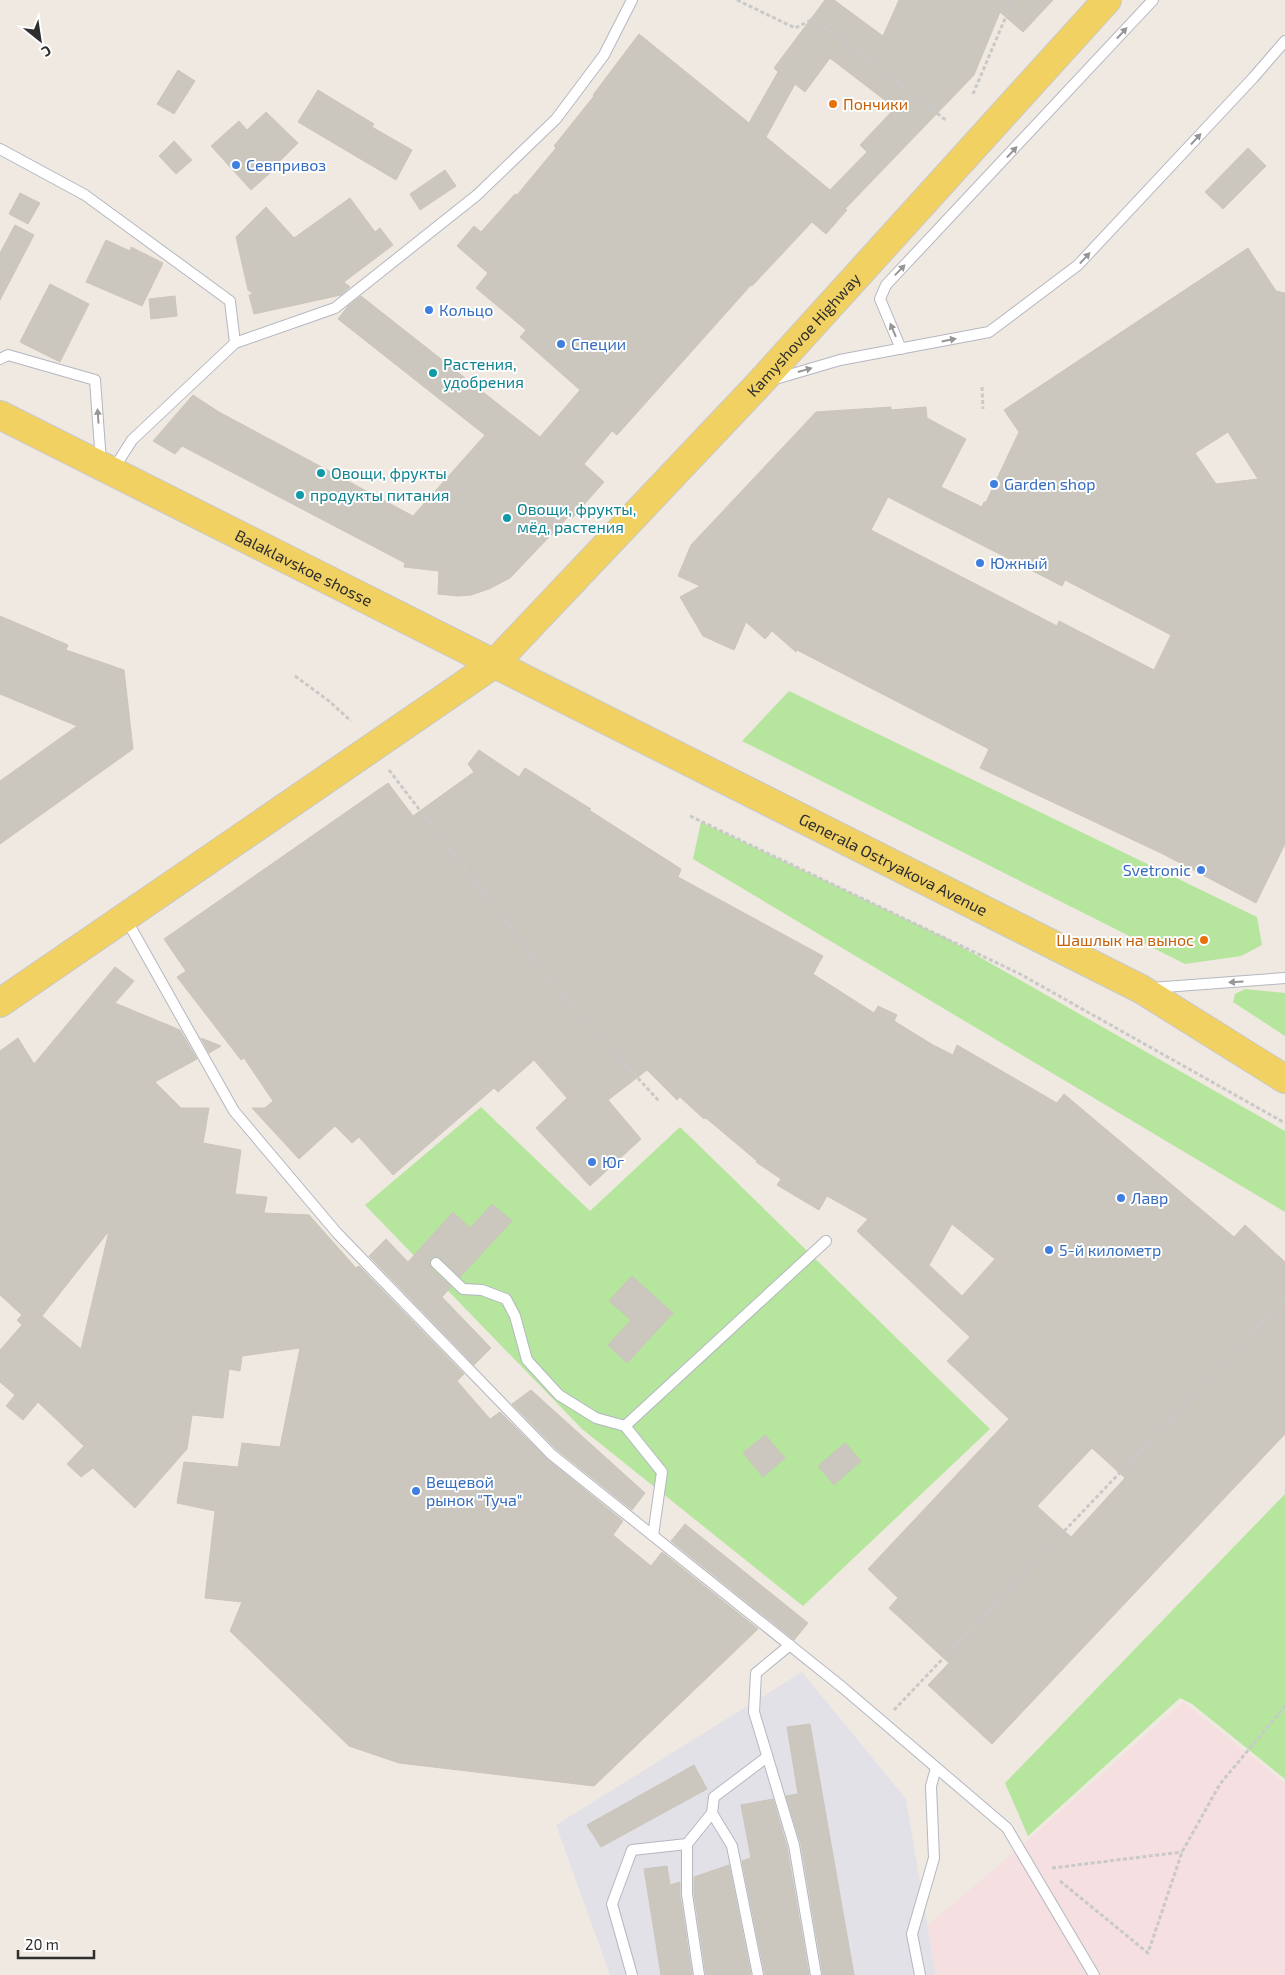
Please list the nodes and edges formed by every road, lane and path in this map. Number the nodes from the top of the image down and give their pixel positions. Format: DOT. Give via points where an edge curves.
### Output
graph roads {
  1 [pos="632,0"];
  2 [pos="737,0"];
  3 [pos="1013,0"];
  4 [pos="1107,0"];
  5 [pos="1153,0"];
  6 [pos="1285,40"];
  7 [pos="973,94"];
  8 [pos="947,121"];
  9 [pos="0,149"];
  10 [pos="234,343"];
  11 [pos="901,349"];
  12 [pos="0,359"];
  13 [pos="759,384"];
  14 [pos="982,387"];
  15 [pos="983,409"];
  16 [pos="0,415"];
  17 [pos="107,468"];
  18 [pos="494,664"];
  19 [pos="295,676"];
  20 [pos="351,721"];
  21 [pos="389,770"];
  22 [pos="690,816"];
  23 [pos="125,916"];
  24 [pos="1285,978"];
  25 [pos="1141,989"];
  26 [pos="0,1003"];
  27 [pos="1285,1079"];
  28 [pos="659,1101"];
  29 [pos="1285,1123"];
  30 [pos="826,1241"];
  31 [pos="436,1263"];
  32 [pos="1285,1299"];
  33 [pos="625,1426"];
  34 [pos="653,1536"];
  35 [pos="790,1645"];
  36 [pos="1285,1706"];
  37 [pos="883,1722"];
  38 [pos="767,1757"];
  39 [pos="936,1768"];
  40 [pos="712,1813"];
  41 [pos="687,1844"];
  42 [pos="1182,1852"];
  43 [pos="632,1975"];
  44 [pos="699,1975"];
  45 [pos="758,1975"];
  46 [pos="816,1975"];
  47 [pos="920,1975"];
  48 [pos="1094,1975"];
  1 -- 10 [label="lane" via="604,55 556,119 477,195 335,308"];
  2 -- 8 [label="path" via="795,28 814,19"];
  3 -- 7 [label="path"];
  4 -- 13 [label="main road, Kamyshovoe Highway"];
  11 -- 5 [label="lane, one-way" via="880,300 886,285"];
  11 -- 6 [label="lane, one-way" via="989,332 1078,265"];
  9 -- 10 [label="lane" via="85,195 230,301"];
  10 -- 17 [label="lane"];
  13 -- 11 [label="lane, one-way" via="840,360"];
  17 -- 12 [label="lane, one-way" via="95,380 8,355"];
  13 -- 18 [label="main road, Kamyshovoe Highway"];
  14 -- 15 [label="path"];
  16 -- 17 [label="main road, Balaklavskoe shosse"];
  17 -- 18 [label="main road, Balaklavskoe shosse"];
  18 -- 23 [label="main road, Kamyshovoe Highway"];
  18 -- 25 [label="main road, Generala Ostryakova Avenue"];
  19 -- 20 [label="path"];
  21 -- 28 [label="path" via="558,991"];
  22 -- 29 [label="path" via="1020,974"];
  23 -- 26 [label="main road, Kamyshovoe Highway"];
  23 -- 34 [label="lane" via="234,1111 331,1225 551,1454"];
  24 -- 25 [label="lane, one-way"];
  25 -- 27 [label="main road, Generala Ostryakova Avenue"];
  30 -- 33 [label="lane"];
  31 -- 33 [label="lane" via="463,1289 482,1290 506,1299 515,1316 527,1360 559,1395 596,1418"];
  32 -- 37 [label="path"];
  33 -- 34 [label="lane" via="662,1472"];
  34 -- 35 [label="lane"];
  35 -- 37 [label="lane"];
  35 -- 38 [label="lane" via="756,1673 754,1712"];
  36 -- 42 [label="path" via="1220,1784"];
  37 -- 39 [label="lane"];
  38 -- 40 [label="lane" via="714,1797"];
  38 -- 46 [label="lane" via="794,1845"];
  39 -- 47 [label="lane" via="931,1786 934,1858 912,1934"];
  39 -- 48 [label="lane" via="1008,1828"];
  40 -- 41 [label="lane"];
  40 -- 45 [label="lane" via="732,1846"];
  41 -- 43 [label="lane" via="632,1850 612,1904"];
  41 -- 44 [label="lane" via="687,1894"];
  42 -- 42 [label="path" via="1148,1953 1046,1869 1056,1868"];
}
